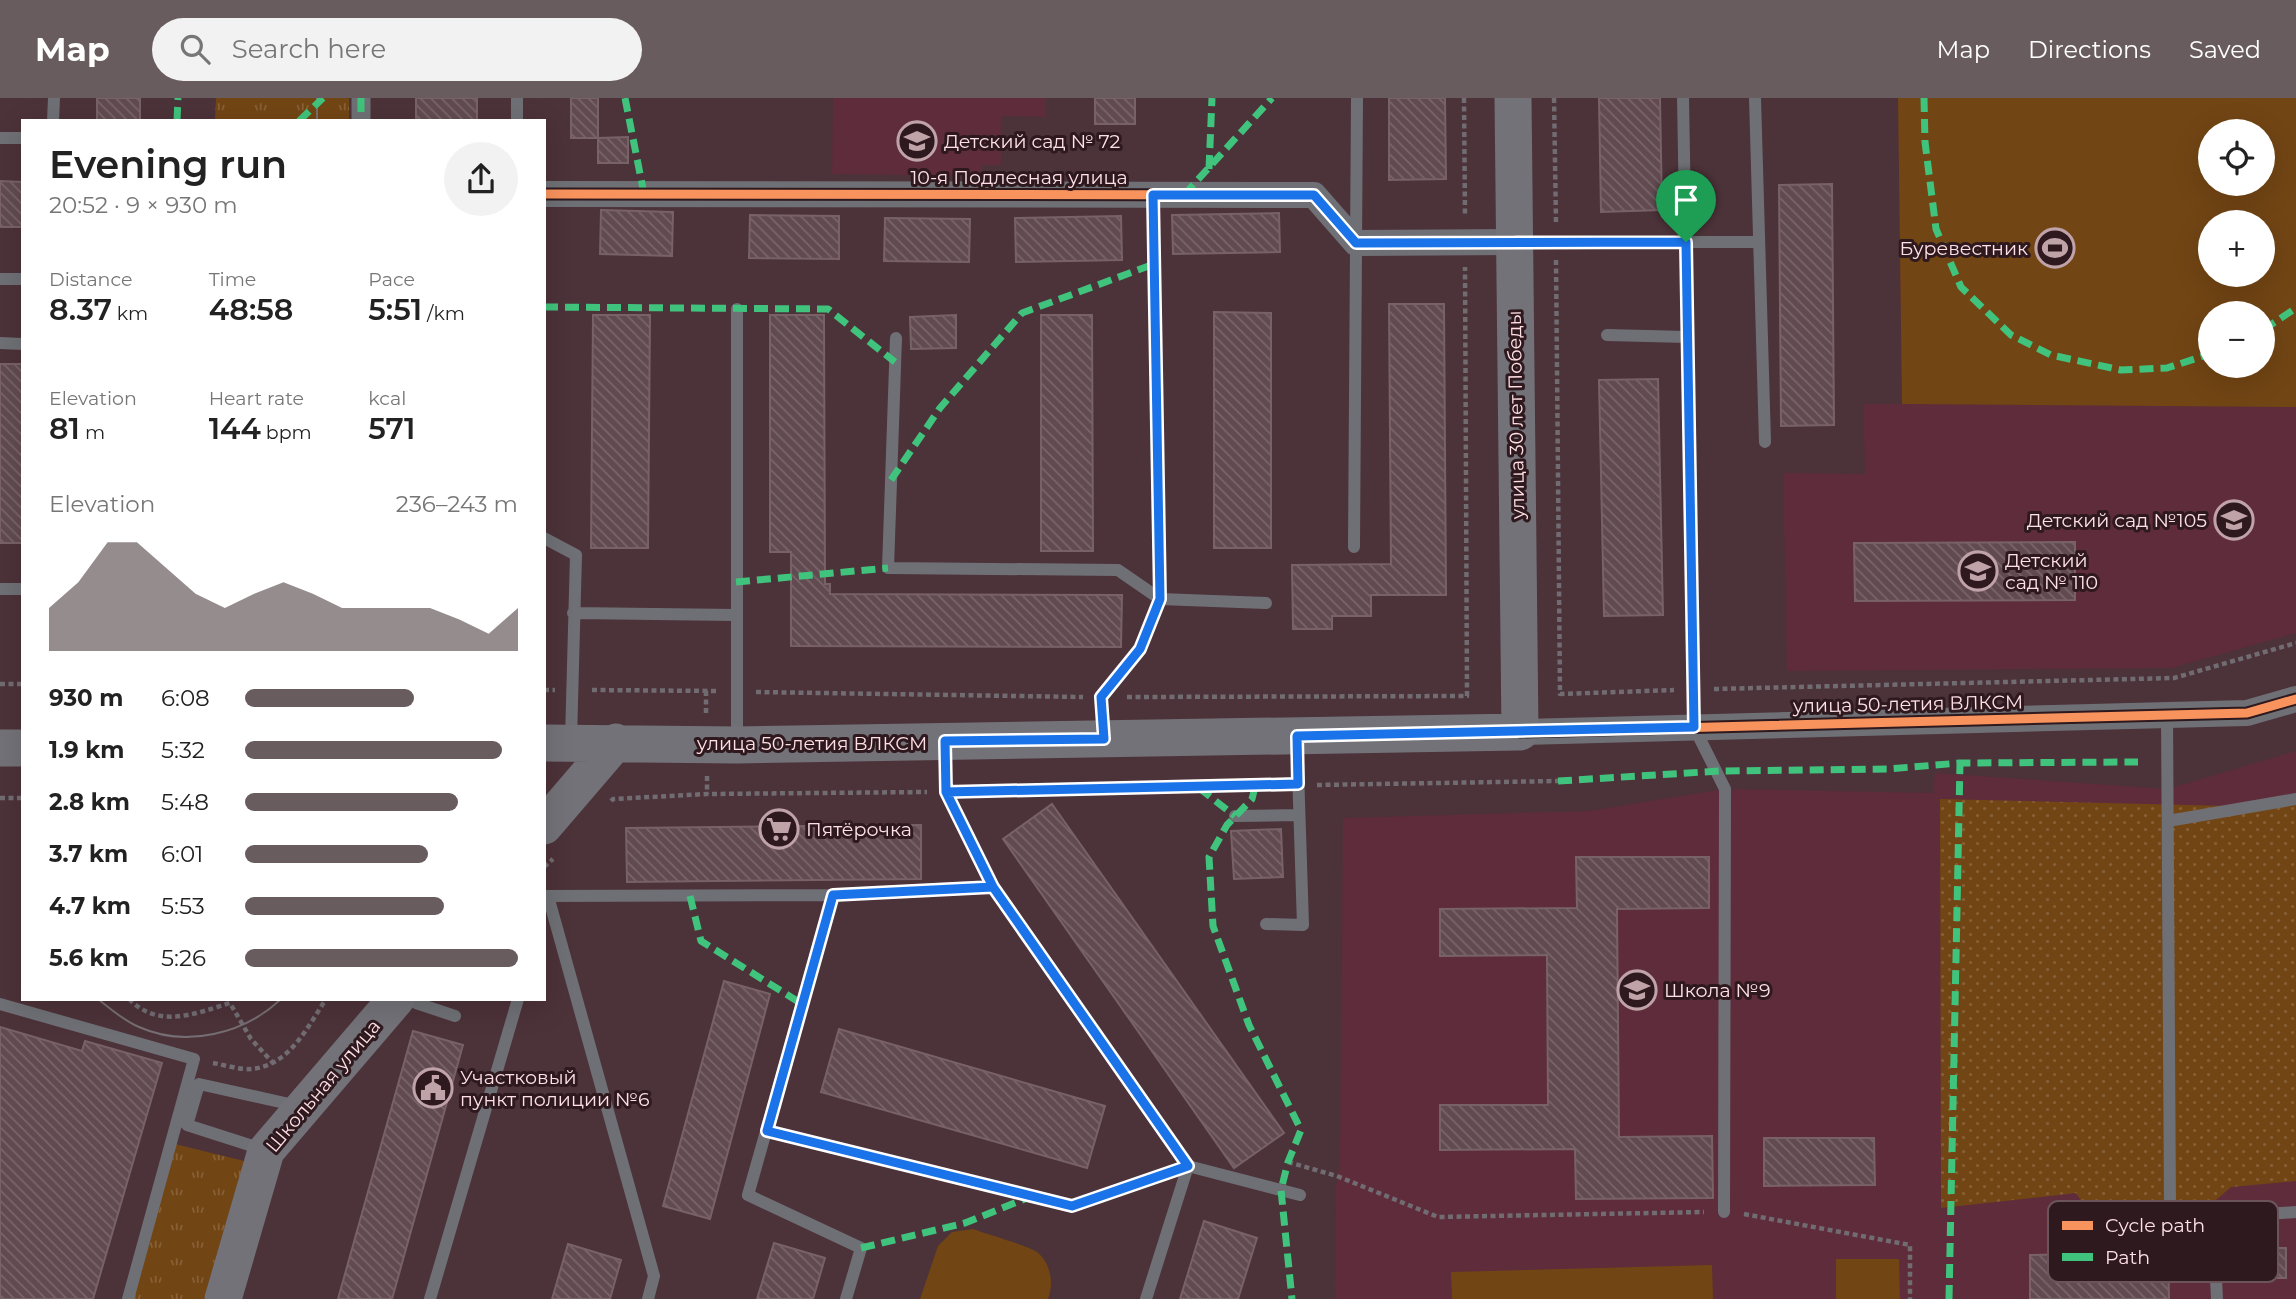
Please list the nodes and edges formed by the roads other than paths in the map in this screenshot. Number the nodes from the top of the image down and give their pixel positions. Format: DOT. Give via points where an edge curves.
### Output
graph roads {
  1 [pos="54,98"];
  2 [pos="361,98"];
  3 [pos="517,98"];
  4 [pos="1357,98"];
  5 [pos="1513,98"];
  6 [pos="1683,98"];
  7 [pos="1755,98"];
  8 [pos="53,119"];
  9 [pos="361,119"];
  10 [pos="517,119"];
  11 [pos="0,138"];
  12 [pos="21,138"];
  13 [pos="546,194"];
  14 [pos="1153,195"];
  15 [pos="1514,242"];
  16 [pos="1686,242"];
  17 [pos="1759,242"];
  18 [pos="1356,243"];
  19 [pos="0,278"];
  20 [pos="21,279"];
  21 [pos="737,309"];
  22 [pos="1607,335"];
  23 [pos="1687,337"];
  24 [pos="896,338"];
  25 [pos="0,343"];
  26 [pos="21,344"];
  27 [pos="1765,442"];
  28 [pos="546,538"];
  29 [pos="1354,547"];
  30 [pos="0,589"];
  31 [pos="21,589"];
  32 [pos="1160,599"];
  33 [pos="1266,603"];
  34 [pos="573,613"];
  35 [pos="736,615"];
  36 [pos="2296,699"];
  37 [pos="2167,715"];
  38 [pos="1694,727"];
  39 [pos="1520,732"];
  40 [pos="1297,736"];
  41 [pos="1104,739"];
  42 [pos="945,741"];
  43 [pos="616,742"];
  44 [pos="558,743"];
  45 [pos="737,745"];
  46 [pos="0,748"];
  47 [pos="21,748"];
  48 [pos="2296,799"];
  49 [pos="1299,815"];
  50 [pos="1235,816"];
  51 [pos="2168,821"];
  52 [pos="549,842"];
  53 [pos="993,887"];
  54 [pos="833,895"];
  55 [pos="546,900"];
  56 [pos="546,903"];
  57 [pos="1266,924"];
  58 [pos="394,1001"];
  59 [pos="414,1001"];
  60 [pos="517,1001"];
  61 [pos="0,1004"];
  62 [pos="455,1016"];
  63 [pos="303,1107"];
  64 [pos="767,1131"];
  65 [pos="266,1151"];
  66 [pos="1188,1166"];
  67 [pos="1300,1195"];
  68 [pos="2170,1201"];
  69 [pos="1724,1212"];
  70 [pos="2296,1212"];
  71 [pos="2278,1213"];
  72 [pos="128,1299"];
  73 [pos="223,1299"];
  74 [pos="430,1299"];
  75 [pos="648,1299"];
  76 [pos="846,1299"];
  77 [pos="1146,1299"];
  1 -- 8 [label="lane"];
  2 -- 9 [label="street"];
  3 -- 10 [label="lane"];
  4 -- 18 [label="lane"];
  5 -- 15 [label="main road, улица 30 лет Победы"];
  6 -- 16 [label="lane"];
  7 -- 17 [label="lane"];
  11 -- 12 [label="lane"];
  13 -- 14 [label="street, 10-я Подлесная улица"];
  14 -- 18 [label="street, 10-я Подлесная улица" via="1314,195"];
  14 -- 32 [label="lane"];
  15 -- 16 [label="lane"];
  15 -- 18 [label="street"];
  15 -- 39 [label="main road, улица 30 лет Победы"];
  16 -- 17 [label="lane"];
  16 -- 23 [label="lane"];
  17 -- 27 [label="lane"];
  18 -- 29 [label="lane"];
  19 -- 20 [label="lane"];
  21 -- 35 [label="lane"];
  22 -- 23 [label="lane"];
  23 -- 38 [label="lane"];
  24 -- 32 [label="lane" via="888,568 1118,570"];
  25 -- 26 [label="lane"];
  28 -- 34 [label="lane" via="576,555"];
  30 -- 31 [label="lane"];
  32 -- 33 [label="lane"];
  32 -- 41 [label="lane" via="1140,649 1101,697"];
  34 -- 35 [label="lane"];
  34 -- 44 [label="lane" via="573,690"];
  35 -- 45 [label="lane"];
  36 -- 37 [label="street, улица 50-летия ВЛКСМ" via="2247,713"];
  37 -- 38 [label="street, улица 50-летия ВЛКСМ"];
  37 -- 51 [label="lane"];
  38 -- 39 [label="street, улица 50-летия ВЛКСМ"];
  38 -- 69 [label="lane" via="1725,789"];
  39 -- 40 [label="main road, улица 50-летия ВЛКСМ"];
  40 -- 41 [label="main road, улица 50-летия ВЛКСМ"];
  40 -- 49 [label="lane"];
  41 -- 42 [label="main road, улица 50-летия ВЛКСМ"];
  42 -- 45 [label="main road, улица 50-летия ВЛКСМ"];
  42 -- 53 [label="lane" via="946,792"];
  43 -- 44 [label="main road, улица 50-летия ВЛКСМ"];
  43 -- 45 [label="main road, улица 50-летия ВЛКСМ"];
  43 -- 52 [label="main road"];
  46 -- 47 [label="main road"];
  48 -- 51 [label="lane"];
  49 -- 50 [label="lane"];
  49 -- 57 [label="lane" via="1303,925"];
  51 -- 68 [label="lane"];
  53 -- 54 [label="lane"];
  53 -- 66 [label="lane"];
  54 -- 55 [label="lane"];
  54 -- 64 [label="lane"];
  56 -- 75 [label="lane" via="654,1276"];
  58 -- 63 [label="main road, Школьная улица"];
  59 -- 62 [label="lane"];
  60 -- 74 [label="lane"];
  61 -- 72 [label="lane" via="194,1059"];
  63 -- 65 [label="main road, Школьная улица"];
  63 -- 65 [label="lane" via="199,1084 187,1125"];
  64 -- 66 [label="lane" via="1072,1206"];
  64 -- 76 [label="lane" via="748,1195 861,1248"];
  65 -- 73 [label="main road, Школьная улица"];
  66 -- 67 [label="lane"];
  66 -- 77 [label="lane"];
  70 -- 71 [label="lane"];
}
